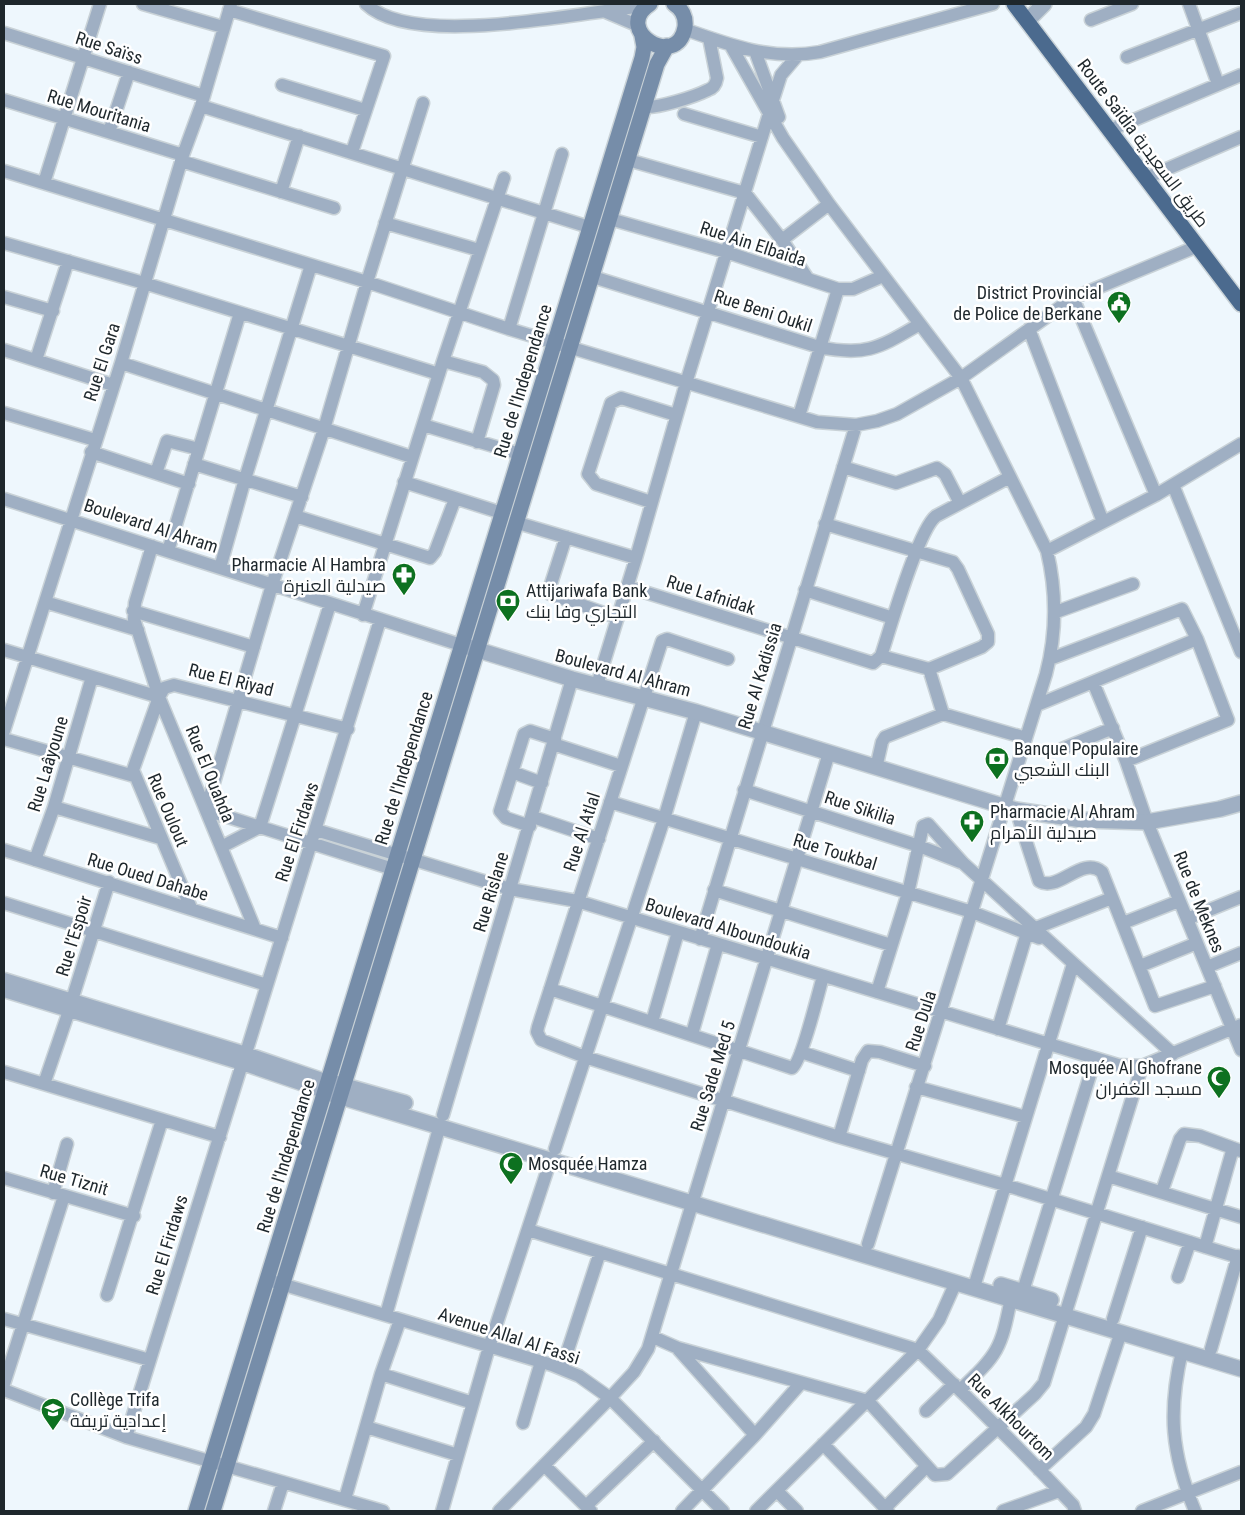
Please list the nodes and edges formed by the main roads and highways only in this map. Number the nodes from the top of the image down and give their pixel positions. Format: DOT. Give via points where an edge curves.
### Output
graph roads {
  1 [pos="1014,4"];
  2 [pos="648,5"];
  3 [pos="679,6"];
  4 [pos="641,31"];
  5 [pos="667,46"];
  6 [pos="1241,304"];
  7 [pos="196,1511"];
  8 [pos="213,1511"];
  1 -- 6 [label="highway, Route Saïdia طريق السعيدية"];
  2 -- 4 [label="main road, Rue de l'Independance" via="639,18"];
  3 -- 5 [label="main road, Rue de l'Independance" via="684,16 684,29 678,40"];
  4 -- 5 [label="main road" via="653,45"];
  4 -- 7 [label="main road, Rue de l'Independance" via="642,58"];
  5 -- 8 [label="main road, Rue de l'Independance" via="659,59 644,107"];
}
